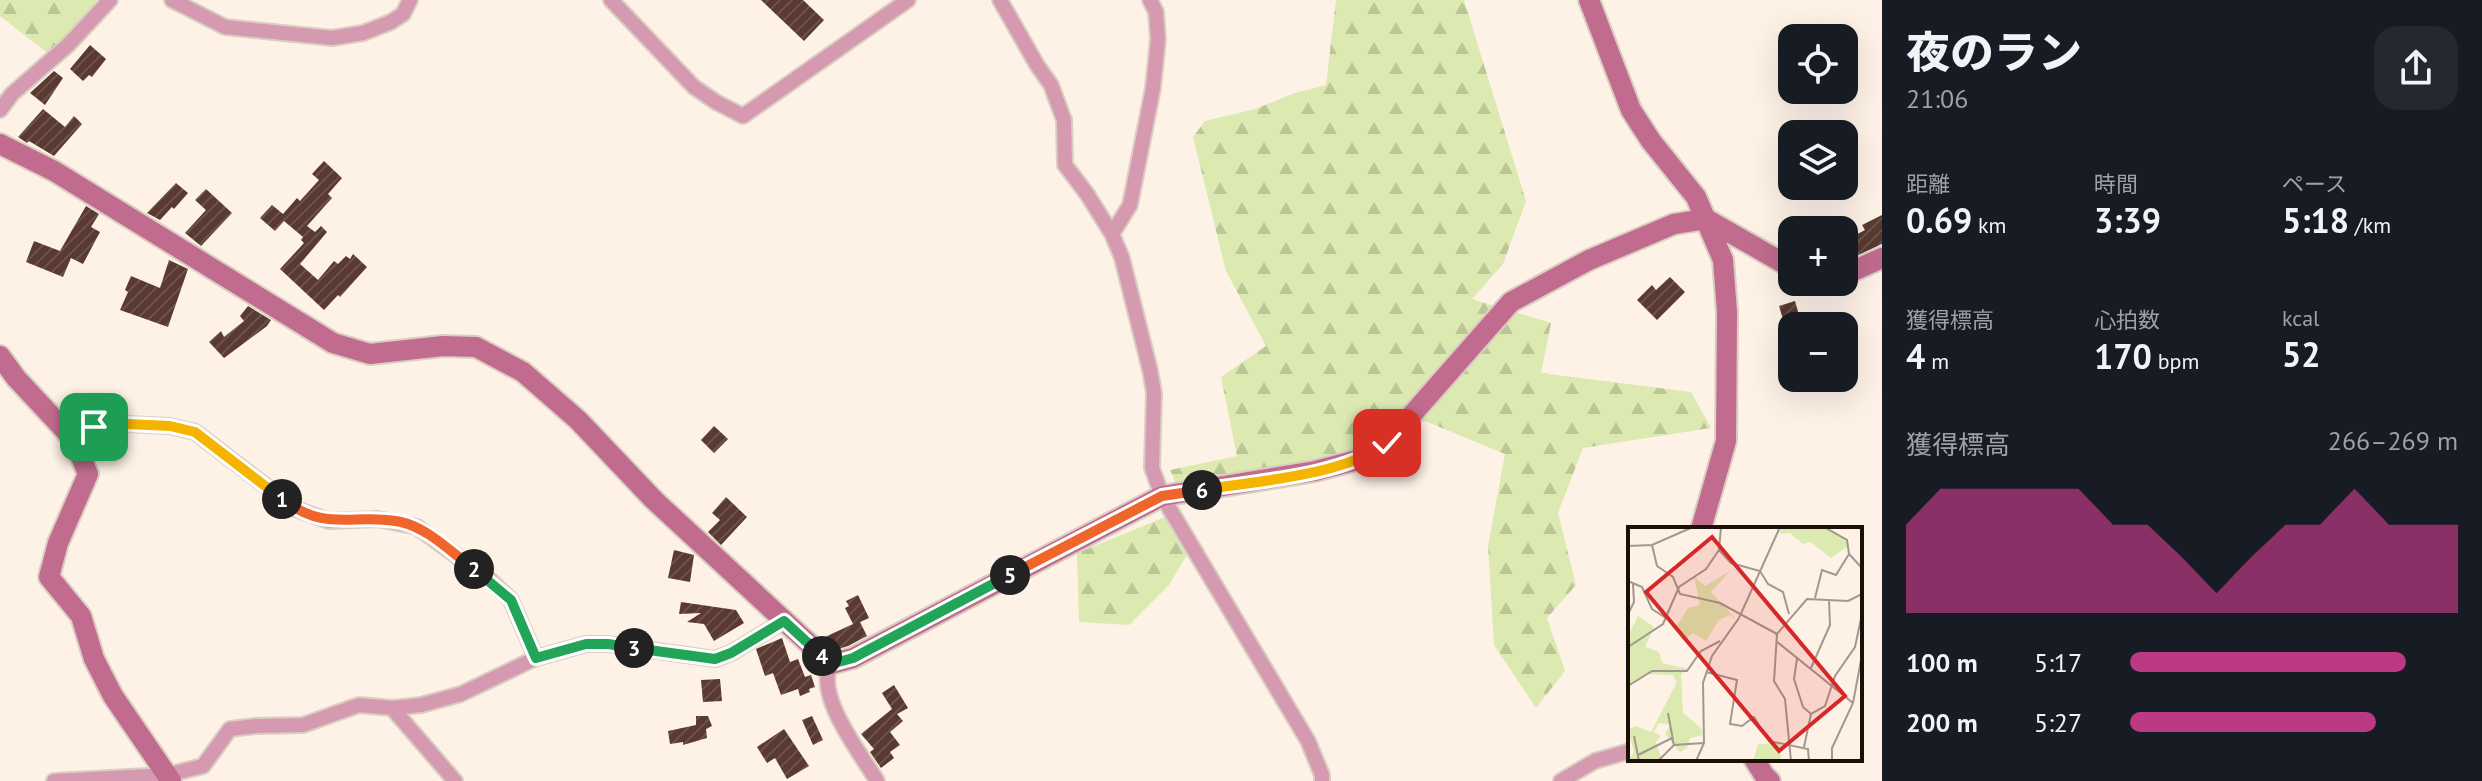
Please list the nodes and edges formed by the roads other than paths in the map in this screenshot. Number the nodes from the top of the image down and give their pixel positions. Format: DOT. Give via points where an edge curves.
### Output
graph roads {
  1 [pos="110,0"];
  2 [pos="172,0"];
  3 [pos="410,0"];
  4 [pos="611,0"];
  5 [pos="908,0"];
  6 [pos="1000,0"];
  7 [pos="1150,0"];
  8 [pos="1589,0"];
  9 [pos="0,110"];
  10 [pos="0,144"];
  11 [pos="1706,219"];
  12 [pos="1112,234"];
  13 [pos="1882,258"];
  14 [pos="1778,260"];
  15 [pos="1858,269"];
  16 [pos="0,356"];
  17 [pos="74,440"];
  18 [pos="1162,496"];
  19 [pos="1702,527"];
  20 [pos="784,621"];
  21 [pos="536,658"];
  22 [pos="831,664"];
  23 [pos="392,708"];
  24 [pos="1628,752"];
  25 [pos="1755,761"];
  26 [pos="169,778"];
  27 [pos="54,781"];
  28 [pos="455,781"];
  29 [pos="877,781"];
  30 [pos="1322,781"];
  31 [pos="1561,781"];
  32 [pos="1770,781"];
  1 -- 9 [label="street"];
  2 -- 3 [label="street" via="225,27 332,38 391,22"];
  4 -- 5 [label="street" via="694,87 743,116"];
  6 -- 12 [label="street" via="1051,85 1064,120 1065,165"];
  7 -- 12 [label="street" via="1158,39 1151,100 1130,205"];
  8 -- 11 [label="street" via="1631,110 1696,197"];
  10 -- 20 [label="street" via="54,171 333,343 370,354 476,347 523,372"];
  11 -- 14 [label="street"];
  11 -- 18 [label="street" via="1674,224 1589,260 1511,302 1373,453 1315,471"];
  11 -- 19 [label="street" via="1723,260 1726,441"];
  12 -- 18 [label="street" via="1150,370 1152,468"];
  13 -- 15 [label="street"];
  16 -- 17 [label="street"];
  17 -- 21 [label="street" via="106,423 195,432 296,509 329,521 378,519 417,527 511,600"];
  17 -- 26 [label="street" via="88,474 49,577 81,616 113,696"];
  18 -- 22 [label="street" via="853,658"];
  18 -- 30 [label="street" via="1308,741"];
  20 -- 21 [label="street" via="715,659 608,644 586,644"];
  20 -- 22 [label="street"];
  21 -- 23 [label="street" via="461,694"];
  22 -- 29 [label="street" via="825,674 831,704"];
  23 -- 26 [label="street" via="359,705 303,725 230,729 203,766"];
  23 -- 28 [label="street"];
  24 -- 31 [label="street" via="1595,761"];
  25 -- 32 [label="street"];
  26 -- 27 [label="street"];
}
